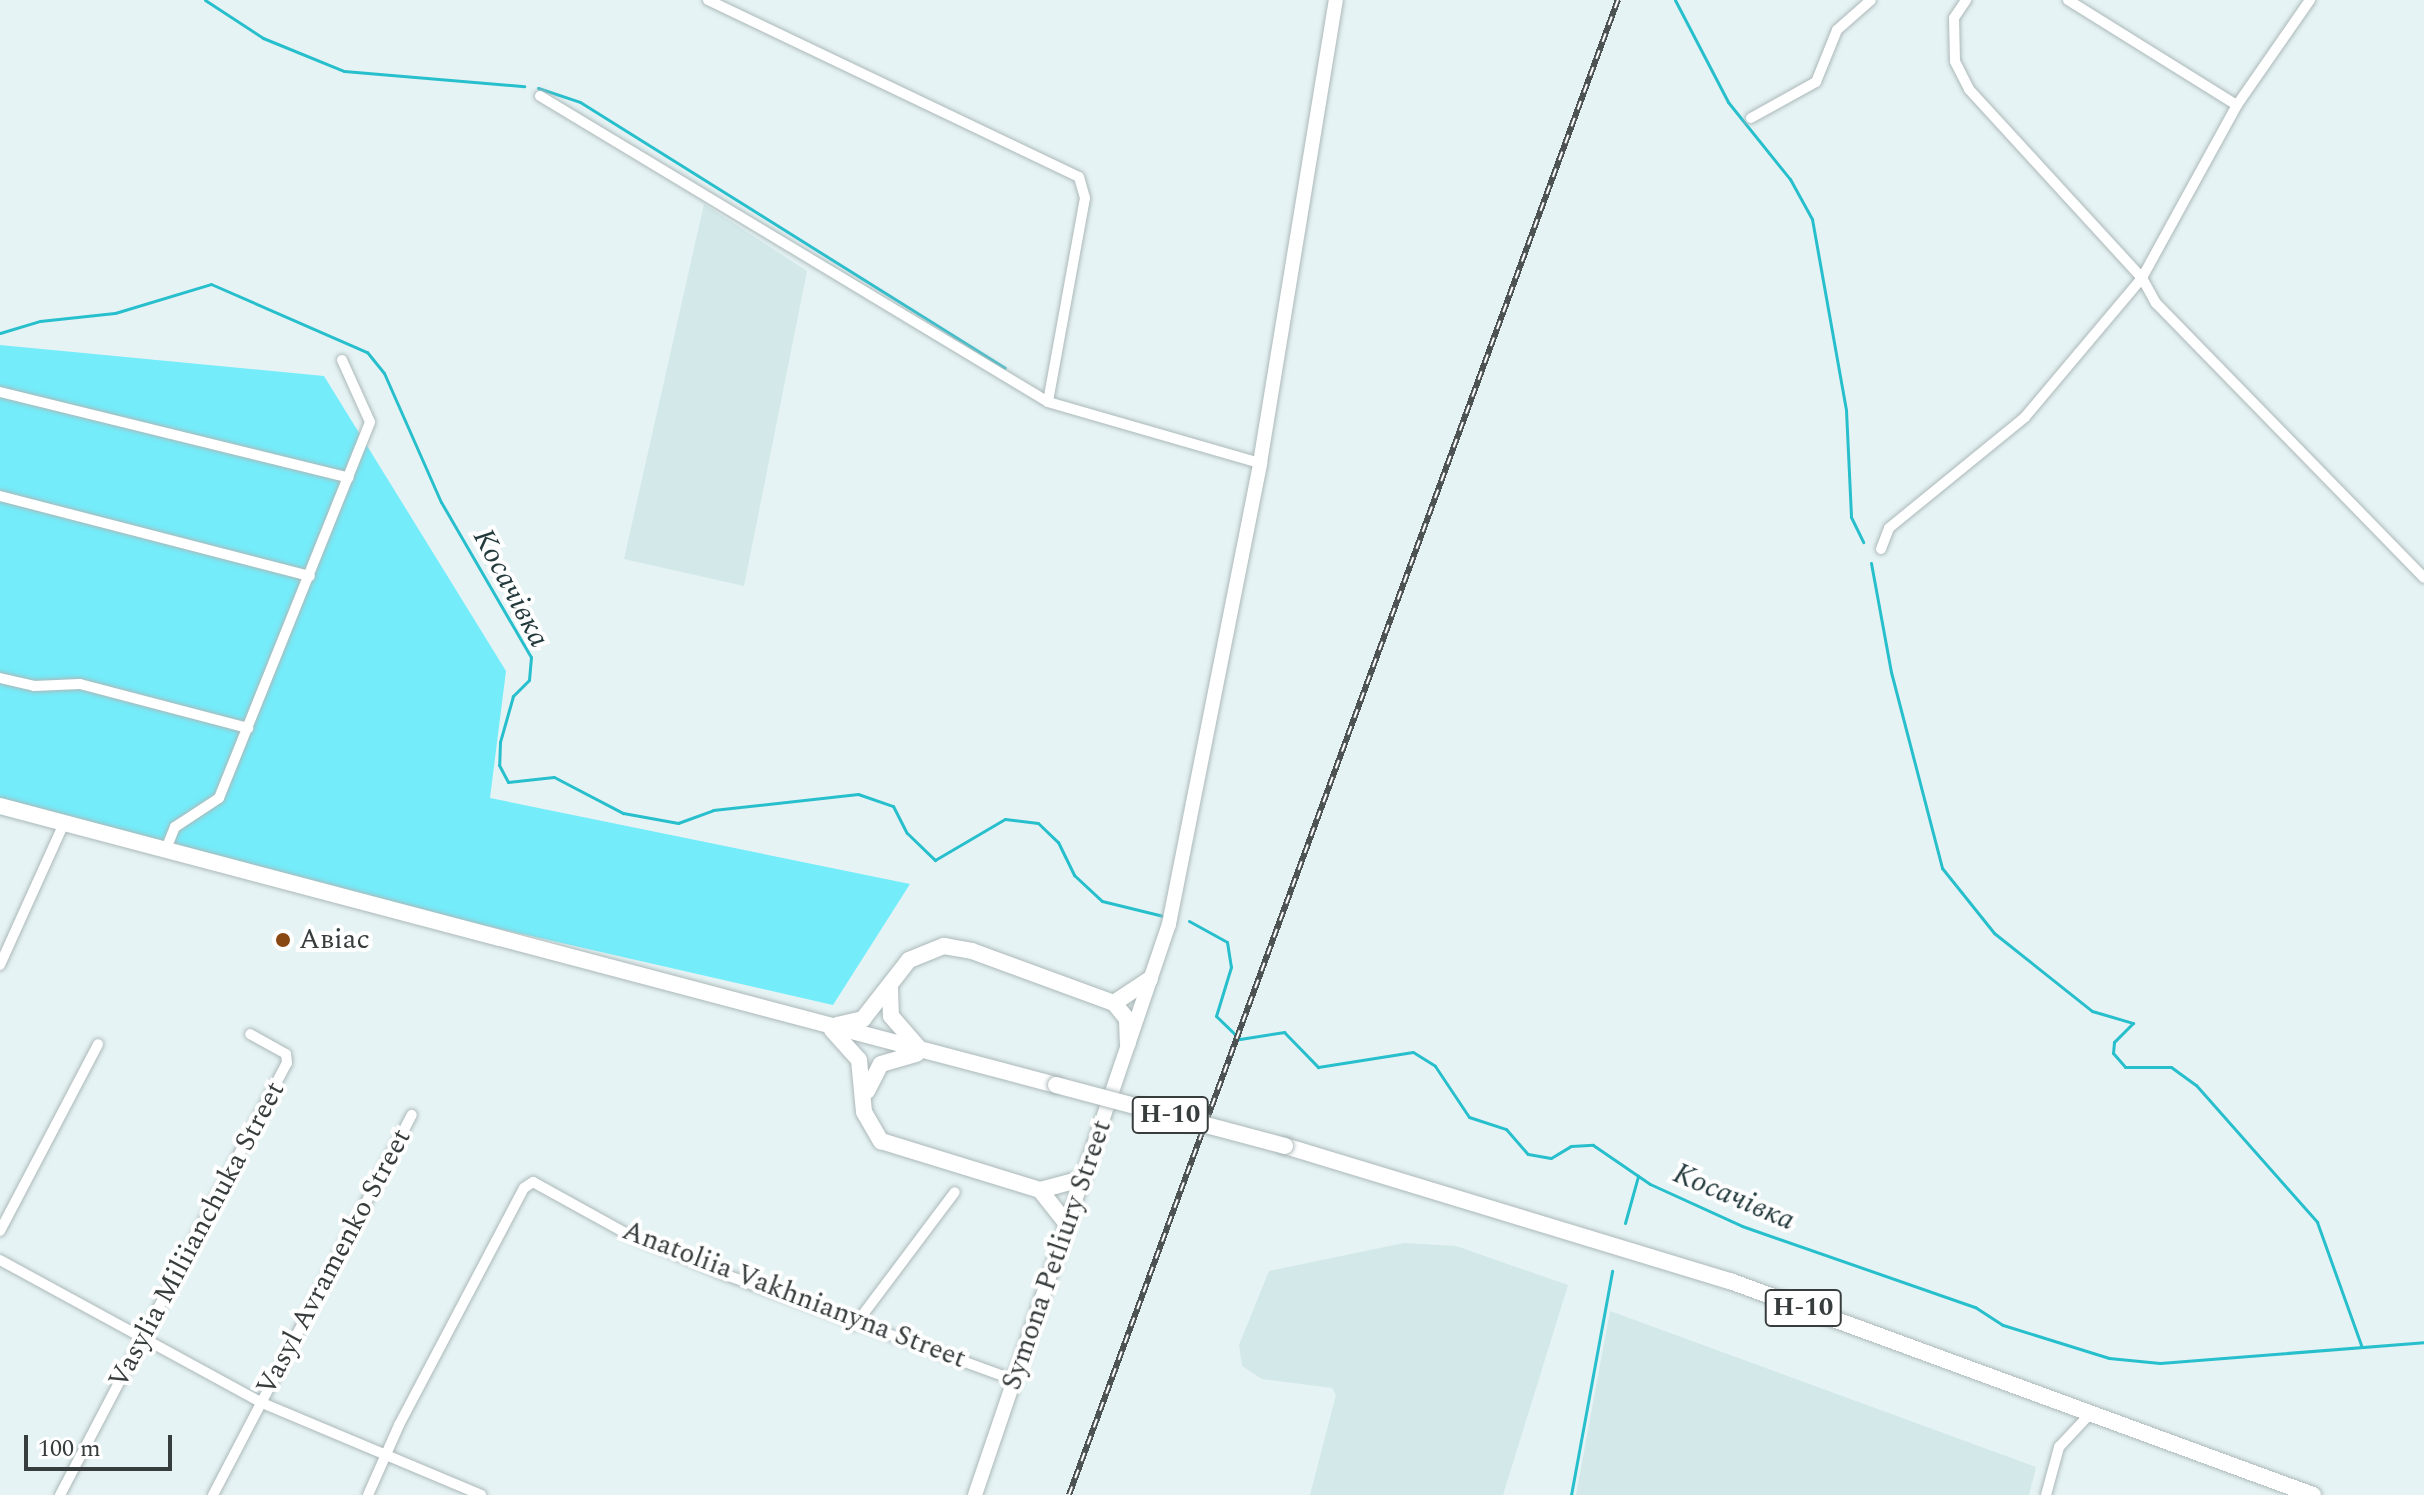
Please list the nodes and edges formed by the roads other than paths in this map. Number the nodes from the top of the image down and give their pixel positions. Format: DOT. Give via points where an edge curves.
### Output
graph roads {
  1 [pos="708,0"];
  2 [pos="1336,0"];
  3 [pos="1871,0"];
  4 [pos="1966,0"];
  5 [pos="2068,0"];
  6 [pos="2310,0"];
  7 [pos="540,96"];
  8 [pos="2237,105"];
  9 [pos="1751,118"];
  10 [pos="2142,278"];
  11 [pos="342,360"];
  12 [pos="0,392"];
  13 [pos="1048,402"];
  14 [pos="1260,463"];
  15 [pos="349,478"];
  16 [pos="0,496"];
  17 [pos="1881,549"];
  18 [pos="310,576"];
  19 [pos="2424,578"];
  20 [pos="0,678"];
  21 [pos="248,728"];
  22 [pos="0,806"];
  23 [pos="64,823"];
  24 [pos="166,849"];
  25 [pos="0,965"];
  26 [pos="1150,979"];
  27 [pos="890,987"];
  28 [pos="1114,1003"];
  29 [pos="826,1025"];
  30 [pos="250,1034"];
  31 [pos="1128,1043"];
  32 [pos="98,1044"];
  33 [pos="928,1053"];
  34 [pos="864,1112"];
  35 [pos="412,1115"];
  36 [pos="1082,1179"];
  37 [pos="1040,1190"];
  38 [pos="955,1192"];
  39 [pos="1067,1224"];
  40 [pos="0,1231"];
  41 [pos="0,1260"];
  42 [pos="855,1325"];
  43 [pos="146,1338"];
  44 [pos="1015,1380"];
  45 [pos="260,1402"];
  46 [pos="2089,1415"];
  47 [pos="387,1458"];
  48 [pos="60,1495"];
  49 [pos="213,1495"];
  50 [pos="368,1495"];
  51 [pos="481,1495"];
  52 [pos="975,1495"];
  53 [pos="2046,1495"];
  54 [pos="2313,1495"];
  1 -- 13 [label="street" via="1079,177 1085,198"];
  2 -- 14 [label="street, Symona Petliury Street"];
  3 -- 9 [label="street" via="1837,30 1816,82"];
  4 -- 10 [label="street" via="1954,18 1954,32 1955,61 1969,89"];
  5 -- 8 [label="street"];
  6 -- 8 [label="street"];
  7 -- 13 [label="street"];
  8 -- 10 [label="street"];
  10 -- 17 [label="street" via="2025,417 1889,528"];
  10 -- 19 [label="street" via="2156,303"];
  11 -- 15 [label="street" via="370,422"];
  12 -- 15 [label="street"];
  13 -- 14 [label="street"];
  14 -- 26 [label="street, Symona Petliury Street" via="1169,924"];
  15 -- 18 [label="street"];
  16 -- 18 [label="street"];
  18 -- 21 [label="street"];
  20 -- 21 [label="street" via="34,686 80,684"];
  21 -- 24 [label="street" via="219,798 175,827"];
  22 -- 23 [label="main road, Н-10"];
  23 -- 24 [label="main road, Н-10"];
  23 -- 25 [label="street"];
  24 -- 29 [label="main road, Н-10"];
  26 -- 28 [label="main road"];
  26 -- 31 [label="street, Symona Petliury Street"];
  27 -- 28 [label="main road" via="919,952 944,946"];
  27 -- 29 [label="main road" via="863,1019"];
  27 -- 33 [label="main road" via="898,1028"];
  28 -- 31 [label="main road" via="1127,1019"];
  29 -- 33 [label="main road, Н-10"];
  29 -- 34 [label="main road" via="859,1060"];
  30 -- 43 [label="street, Vasylia Miliianchuka Street" via="288,1060"];
  31 -- 36 [label="street, Symona Petliury Street"];
  32 -- 40 [label="street"];
  33 -- 34 [label="main road" via="881,1064 872,1073"];
  33 -- 46 [label="main road, Н-10, bridge" via="1285,1146 1716,1276"];
  34 -- 37 [label="main road" via="881,1141"];
  35 -- 45 [label="street, Vasyl Avramenko Street"];
  36 -- 37 [label="main road"];
  36 -- 39 [label="street, Symona Petliury Street"];
  37 -- 39 [label="main road"];
  38 -- 42 [label="street"];
  39 -- 44 [label="street, Symona Petliury Street"];
  41 -- 43 [label="street"];
  42 -- 44 [label="street, Anatoliia Vakhnianyna Street"];
  42 -- 47 [label="street, Anatoliia Vakhnianyna Street" via="629,1235 533,1182 524,1188"];
  43 -- 45 [label="street"];
  43 -- 48 [label="street, Vasylia Miliianchuka Street"];
  44 -- 52 [label="street, Symona Petliury Street"];
  45 -- 47 [label="street"];
  45 -- 49 [label="street, Vasyl Avramenko Street"];
  46 -- 53 [label="street" via="2059,1447"];
  46 -- 54 [label="main road, Н-10"];
  47 -- 50 [label="street"];
  47 -- 51 [label="street"];
}
